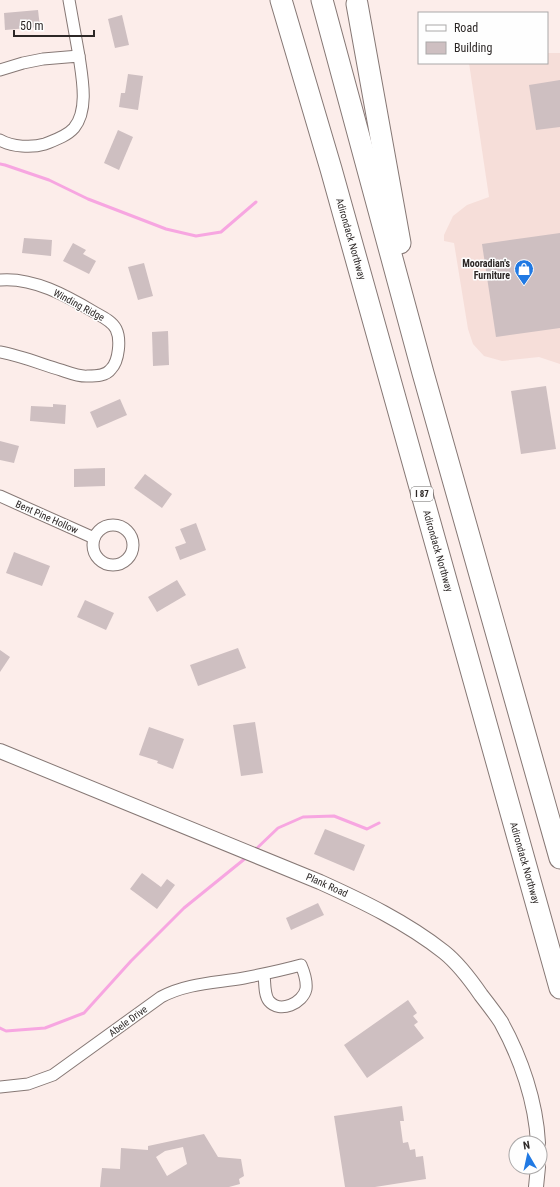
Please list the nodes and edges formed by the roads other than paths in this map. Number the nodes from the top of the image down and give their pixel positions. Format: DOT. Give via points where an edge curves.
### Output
graph roads {
  1 [pos="70,0"];
  2 [pos="281,0"];
  3 [pos="322,0"];
  4 [pos="358,4"];
  5 [pos="79,56"];
  6 [pos="0,70"];
  7 [pos="0,140"];
  8 [pos="0,280"];
  9 [pos="0,352"];
  10 [pos="423,373"];
  11 [pos="0,496"];
  12 [pos="94,538"];
  13 [pos="0,751"];
  14 [pos="560,858"];
  15 [pos="264,974"];
  16 [pos="560,988"];
  17 [pos="0,1087"];
  18 [pos="538,1135"];
  19 [pos="537,1175"];
  20 [pos="536,1187"];
  1 -- 5 [label="street"];
  2 -- 16 [label="highway, Adirondack Northway / I 87"];
  3 -- 10 [label="highway"];
  4 -- 10 [label="highway"];
  5 -- 6 [label="street" via="29,61"];
  5 -- 7 [label="street" via="83,102 78,122 73,129 61,138 42,145 6,144"];
  8 -- 9 [label="street, Winding Ridge" via="29,283 78,302 108,320 116,329 119,345 117,359 111,370 102,375 86,376"];
  10 -- 14 [label="highway"];
  11 -- 12 [label="street, Bent Pine Hollow"];
  13 -- 18 [label="street, Plank Road" via="320,882 392,918 444,952 464,971 500,1022 518,1059 529,1091"];
  15 -- 17 [label="street, Abele Drive" via="188,986 172,991 53,1075 28,1084"];
  19 -- 20 [label="street"];
}
